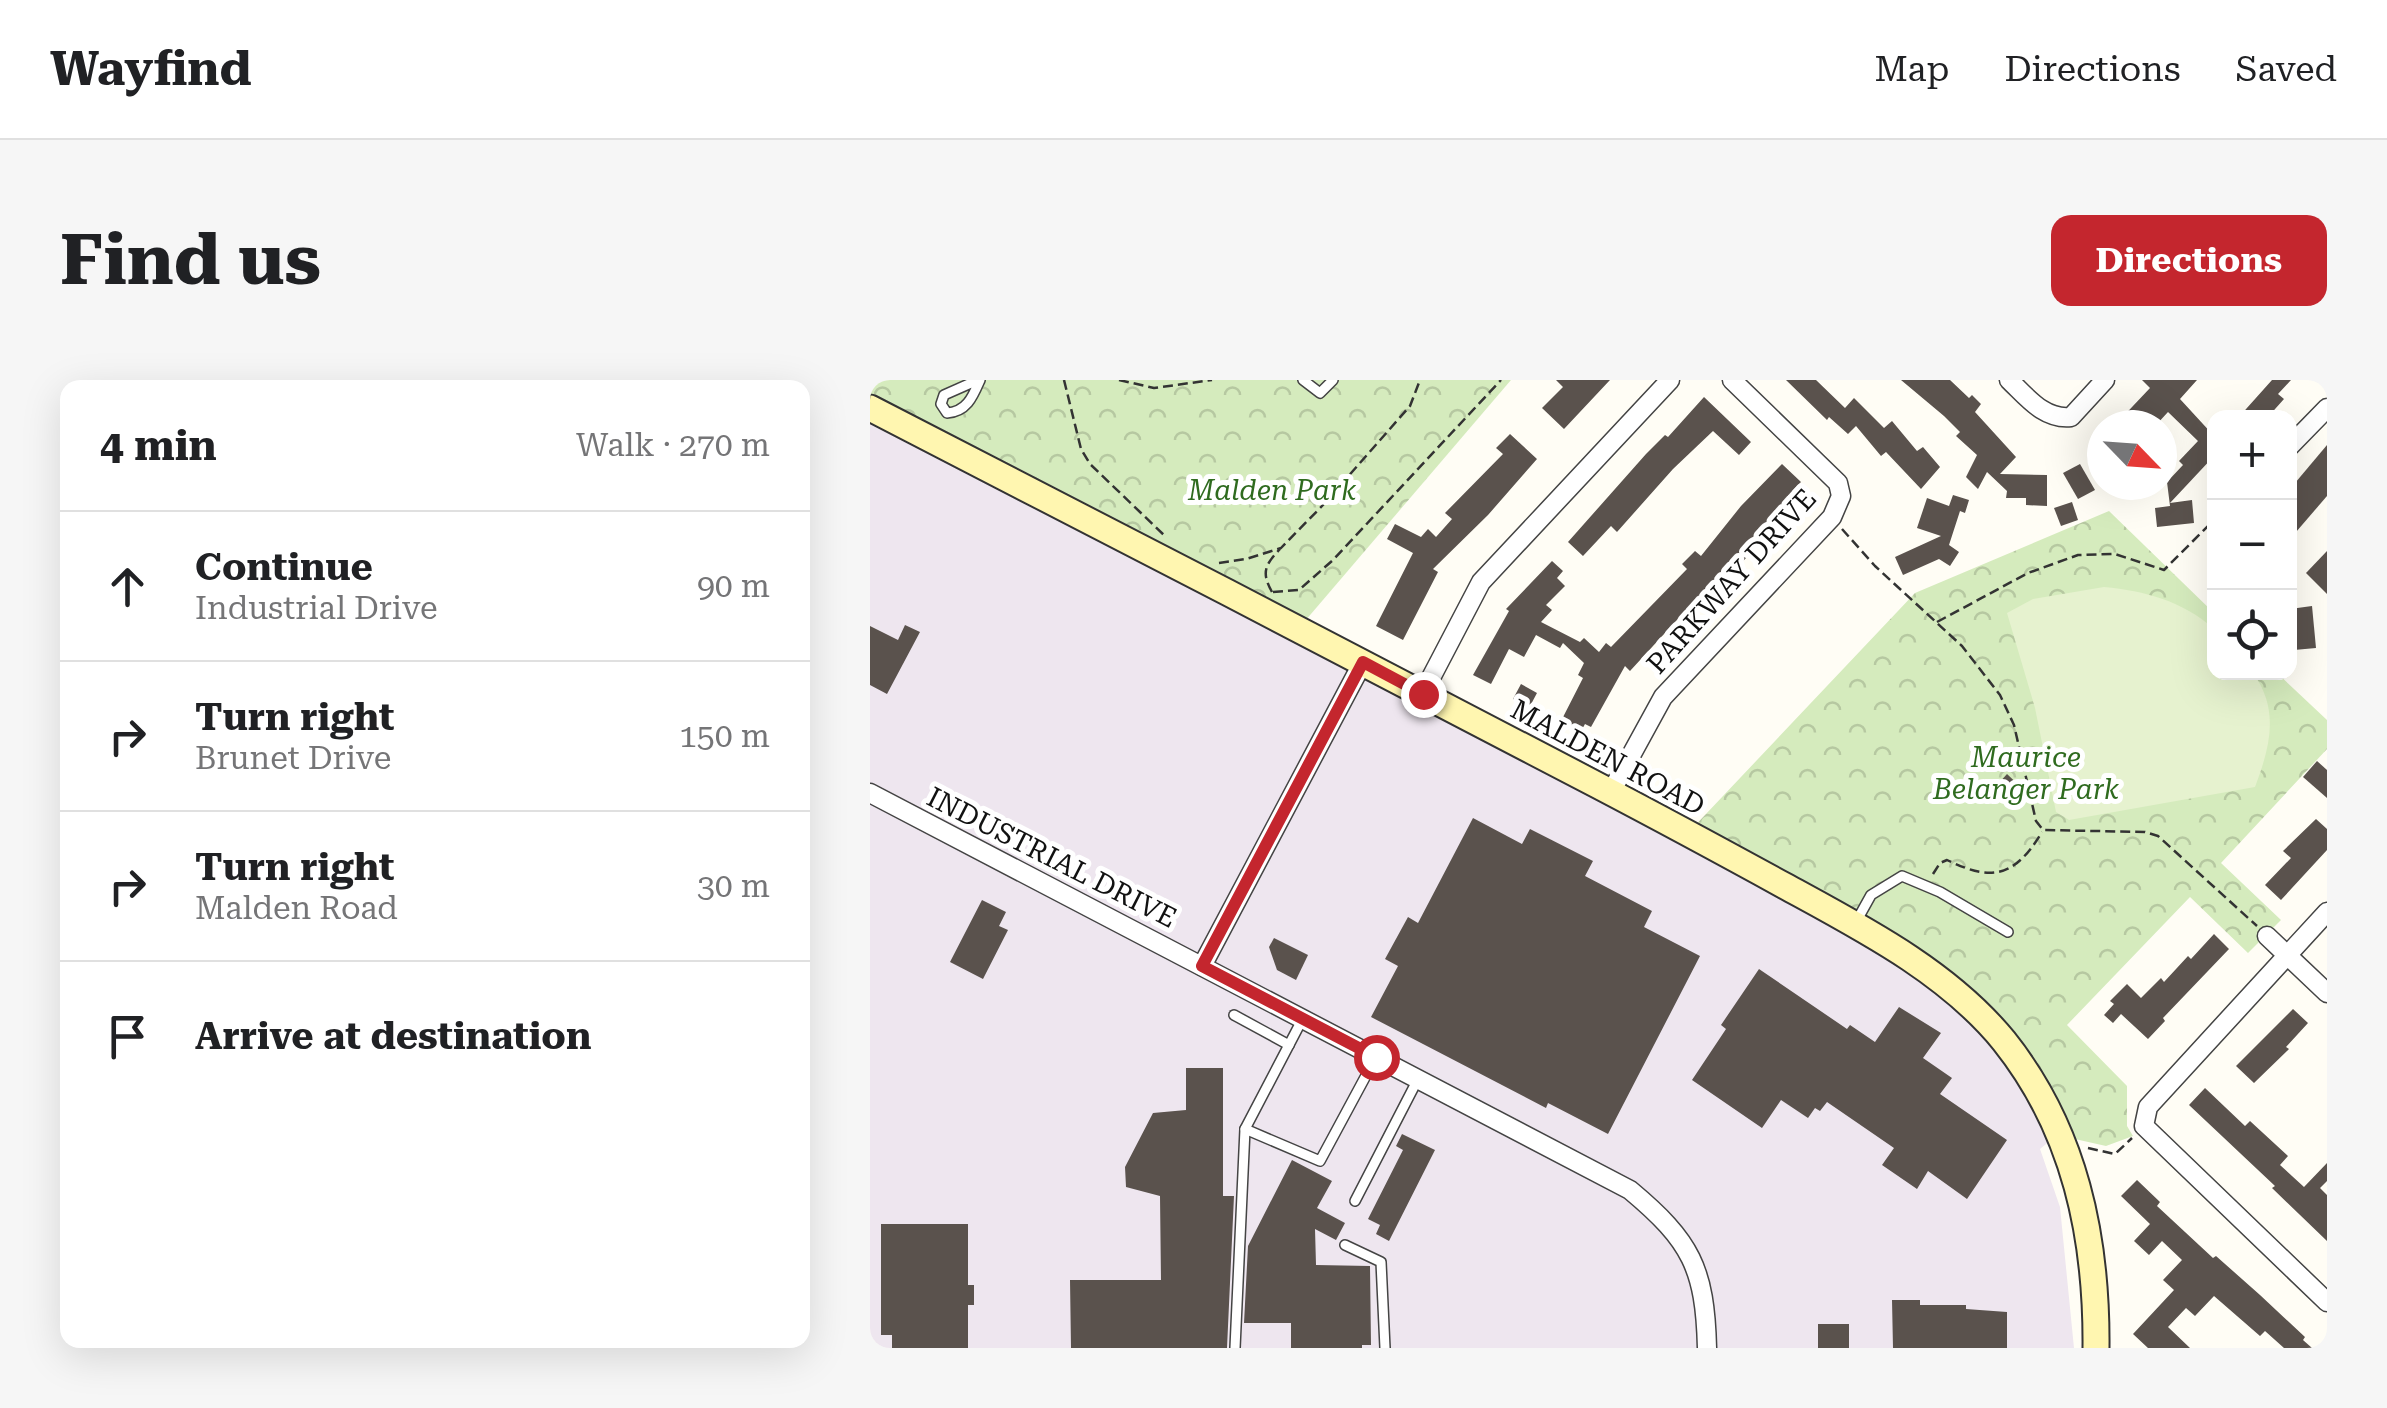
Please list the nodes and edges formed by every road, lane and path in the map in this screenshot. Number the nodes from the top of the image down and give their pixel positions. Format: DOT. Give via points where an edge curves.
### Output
graph roads {
  1 [pos="1064,380"];
  2 [pos="1119,380"];
  3 [pos="1212,380"];
  4 [pos="1303,380"];
  5 [pos="1333,380"];
  6 [pos="1420,380"];
  7 [pos="1501,380"];
  8 [pos="1670,380"];
  9 [pos="1732,380"];
  10 [pos="2009,380"];
  11 [pos="2105,380"];
  12 [pos="870,408"];
  13 [pos="2327,408"];
  14 [pos="2297,439"];
  15 [pos="1832,517"];
  16 [pos="2207,527"];
  17 [pos="1171,542"];
  18 [pos="1281,548"];
  19 [pos="1207,565"];
  20 [pos="1262,592"];
  21 [pos="1272,592"];
  22 [pos="1936,623"];
  23 [pos="1363,662"];
  24 [pos="1423,694"];
  25 [pos="1611,792"];
  26 [pos="870,794"];
  27 [pos="2042,830"];
  28 [pos="1926,885"];
  29 [pos="2327,912"];
  30 [pos="1855,924"];
  31 [pos="2008,932"];
  32 [pos="2267,936"];
  33 [pos="2287,954"];
  34 [pos="1202,966"];
  35 [pos="2327,993"];
  36 [pos="1234,1014"];
  37 [pos="1303,1019"];
  38 [pos="1289,1045"];
  39 [pos="1376,1057"];
  40 [pos="1418,1079"];
  41 [pos="2144,1126"];
  42 [pos="1244,1128"];
  43 [pos="2068,1150"];
  44 [pos="1354,1201"];
  45 [pos="1345,1245"];
  46 [pos="2327,1302"];
  47 [pos="1235,1348"];
  48 [pos="1384,1348"];
  49 [pos="1706,1348"];
  50 [pos="2096,1348"];
  1 -- 17 [label="path" via="1090,464"];
  2 -- 3 [label="path" via="1154,388"];
  4 -- 5 [label="lane" via="1320,394"];
  6 -- 18 [label="path" via="1410,406"];
  7 -- 21 [label="path" via="1333,560 1299,590"];
  8 -- 24 [label="street" via="1481,582"];
  9 -- 15 [label="street, PARKWAY DRIVE" via="1838,483 1841,496"];
  10 -- 11 [label="street" via="2057,418 2071,417"];
  12 -- 23 [label="main road, MALDEN ROAD"];
  13 -- 14 [label="street"];
  15 -- 22 [label="path"];
  15 -- 25 [label="street, PARKWAY DRIVE" via="1663,696"];
  16 -- 22 [label="path" via="2164,570 2116,554 2078,555 2028,573"];
  18 -- 19 [label="path"];
  18 -- 21 [label="path" via="1265,564"];
  20 -- 21 [label="path"];
  22 -- 27 [label="path" via="2000,695"];
  23 -- 24 [label="main road, MALDEN ROAD"];
  23 -- 34 [label="street"];
  24 -- 25 [label="main road, MALDEN ROAD"];
  25 -- 30 [label="main road, MALDEN ROAD"];
  26 -- 34 [label="street, INDUSTRIAL DRIVE"];
  27 -- 28 [label="path" via="2023,858 2001,872 1981,875 1946,860"];
  27 -- 32 [label="path" via="2158,836"];
  28 -- 30 [label="lane" via="1902,876 1889,882"];
  28 -- 31 [label="lane"];
  29 -- 33 [label="street"];
  30 -- 43 [label="main road, MALDEN ROAD" via="1955,990 2001,1038 2036,1084"];
  32 -- 33 [label="street"];
  33 -- 35 [label="street"];
  33 -- 41 [label="street" via="2148,1107"];
  34 -- 37 [label="street, INDUSTRIAL DRIVE"];
  36 -- 38 [label="lane"];
  37 -- 38 [label="lane"];
  37 -- 39 [label="street, INDUSTRIAL DRIVE"];
  38 -- 42 [label="lane"];
  39 -- 40 [label="street, INDUSTRIAL DRIVE"];
  39 -- 42 [label="lane" via="1320,1162"];
  40 -- 44 [label="lane"];
  40 -- 49 [label="street, INDUSTRIAL DRIVE" via="1630,1190 1668,1222 1697,1273"];
  41 -- 43 [label="path" via="2114,1154"];
  41 -- 46 [label="street"];
  42 -- 47 [label="lane"];
  43 -- 50 [label="main road, MALDEN ROAD" via="2084,1213"];
  45 -- 48 [label="lane" via="1381,1262"];
}
